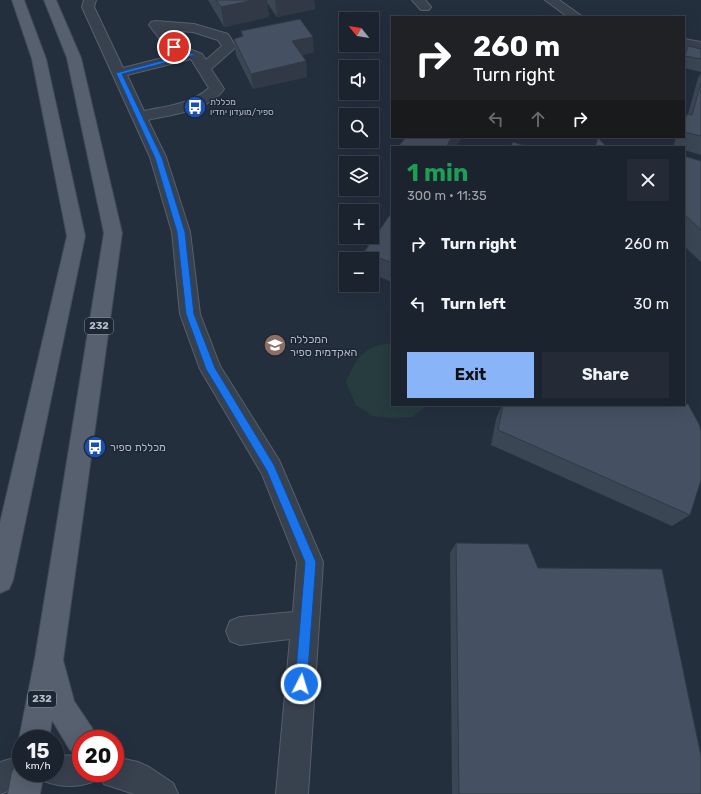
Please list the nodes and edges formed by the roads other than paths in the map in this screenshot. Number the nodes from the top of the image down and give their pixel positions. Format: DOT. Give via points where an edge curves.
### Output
graph roads {
  1 [pos="18,0"];
  2 [pos="50,0"];
  3 [pos="90,0"];
  4 [pos="550,0"];
  5 [pos="575,16"];
  6 [pos="199,29"];
  7 [pos="685,43"];
  8 [pos="701,46"];
  9 [pos="174,47"];
  10 [pos="192,55"];
  11 [pos="204,68"];
  12 [pos="119,73"];
  13 [pos="140,117"];
  14 [pos="0,580"];
  15 [pos="306,624"];
  16 [pos="240,631"];
  17 [pos="49,658"];
  18 [pos="36,730"];
  19 [pos="75,730"];
  20 [pos="12,774"];
  21 [pos="124,775"];
  22 [pos="0,778"];
  23 [pos="26,782"];
  24 [pos="24,794"];
  25 [pos="162,794"];
  26 [pos="292,794"];
  1 -- 14 [label="main road" via="40,59 76,236"];
  2 -- 17 [label="main road, 232" via="74,58 113,233"];
  3 -- 12 [label="street" via="88,7"];
  4 -- 5 [label="street"];
  6 -- 9 [label="street"];
  6 -- 9 [label="street" via="156,24"];
  6 -- 11 [label="street" via="223,37 229,47"];
  7 -- 8 [label="street"];
  9 -- 10 [label="street"];
  10 -- 11 [label="street" via="197,57"];
  10 -- 12 [label="street"];
  11 -- 13 [label="street" via="217,89 212,96 197,103"];
  12 -- 13 [label="street"];
  13 -- 15 [label="street" via="158,158 181,232 190,314 211,369 271,468 310,562"];
  15 -- 16 [label="street"];
  15 -- 26 [label="street"];
  17 -- 18 [label="main road, 232"];
  17 -- 19 [label="main road" via="61,707"];
  20 -- 22 [label="street"];
  21 -- 25 [label="street" via="138,778"];
  23 -- 24 [label="main road"];
}
